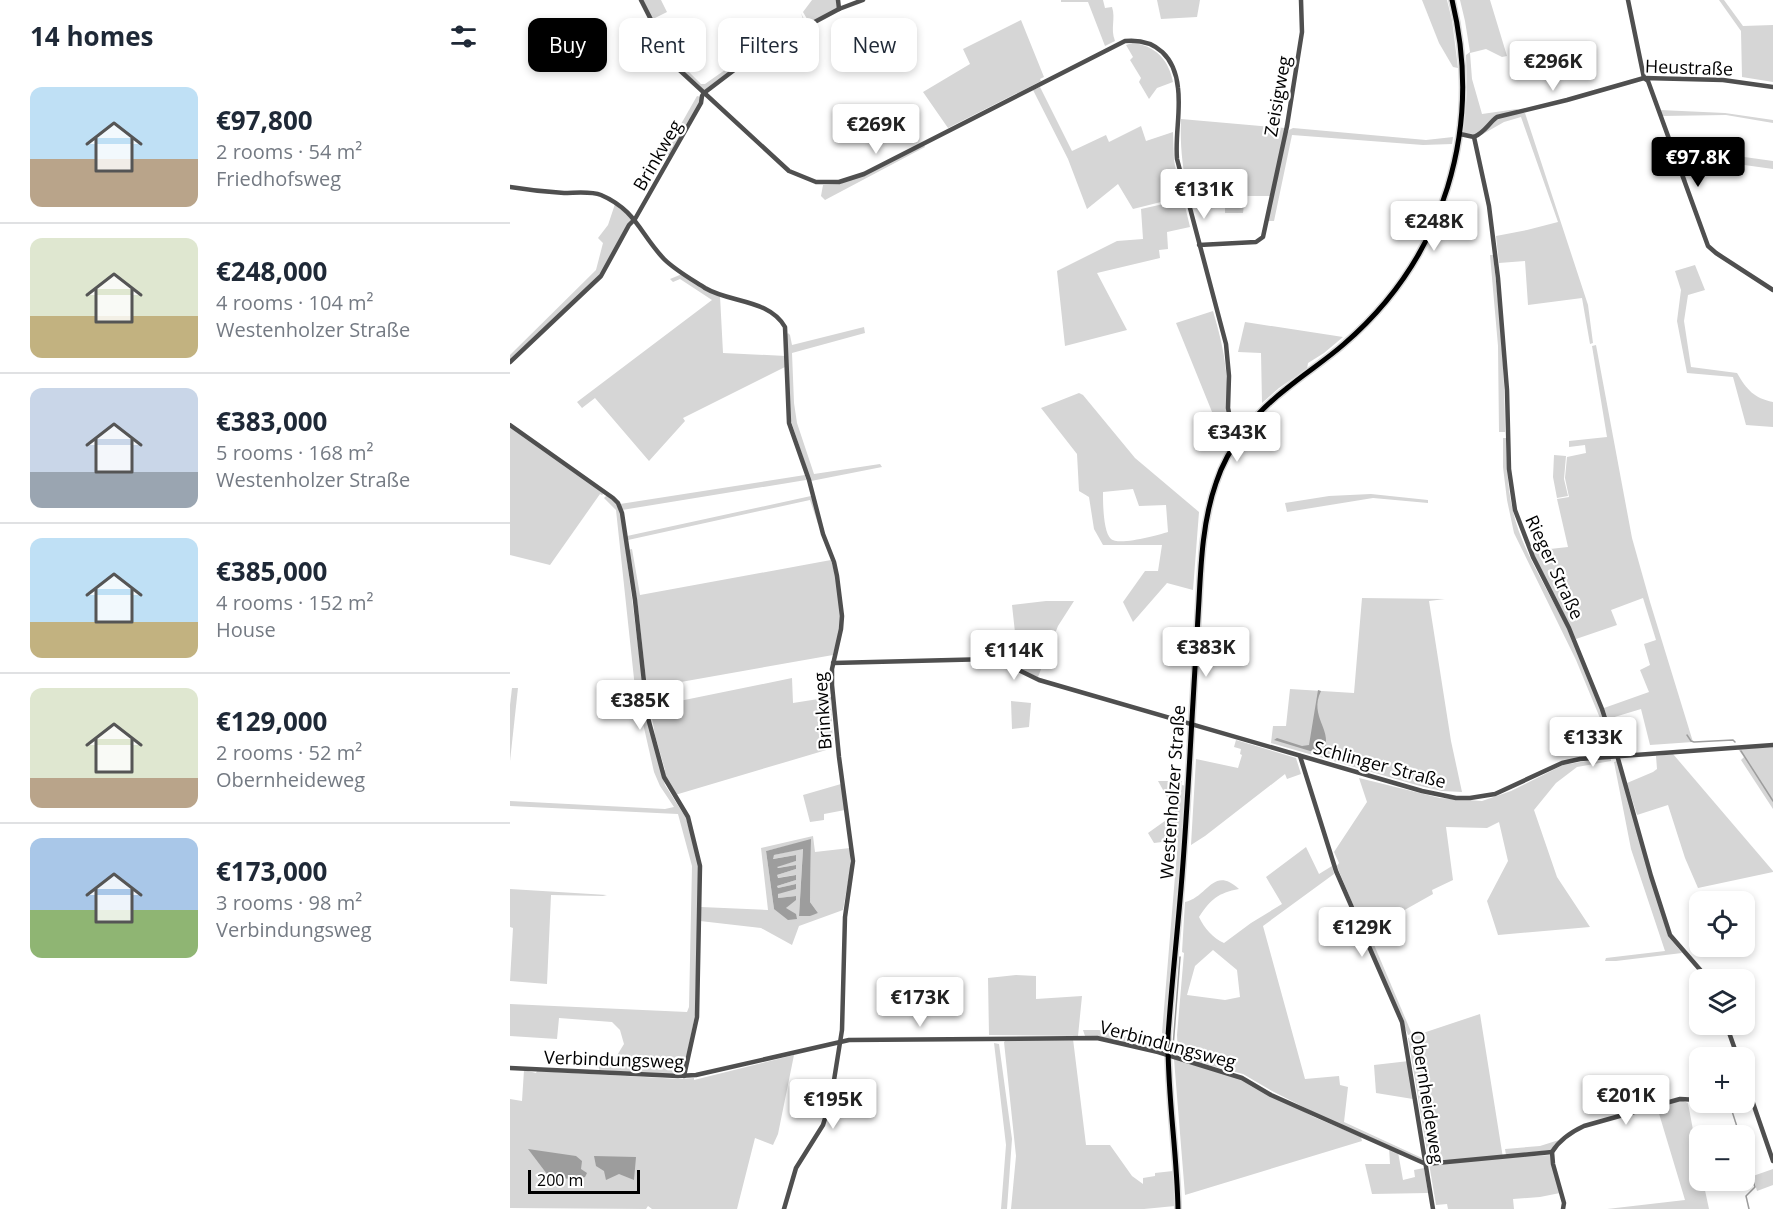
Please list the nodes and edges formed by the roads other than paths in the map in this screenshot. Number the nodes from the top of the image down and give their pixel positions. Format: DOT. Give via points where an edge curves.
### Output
graph roads {
  1 [pos="641,0"];
  2 [pos="838,0"];
  3 [pos="863,0"];
  4 [pos="1301,0"];
  5 [pos="1452,0"];
  6 [pos="1628,0"];
  7 [pos="839,9"];
  8 [pos="1644,78"];
  9 [pos="1773,87"];
  10 [pos="704,93"];
  11 [pos="710,99"];
  12 [pos="701,103"];
  13 [pos="1460,134"];
  14 [pos="1474,137"];
  15 [pos="510,187"];
  16 [pos="635,219"];
  17 [pos="1199,245"];
  18 [pos="1773,290"];
  19 [pos="510,362"];
  20 [pos="1261,412"];
  21 [pos="1231,417"];
  22 [pos="510,425"];
  23 [pos="1242,434"];
  24 [pos="833,663"];
  25 [pos="1192,725"];
  26 [pos="1773,744"];
  27 [pos="1617,755"];
  28 [pos="1300,756"];
  29 [pos="1699,969"];
  30 [pos="841,1040"];
  31 [pos="1168,1055"];
  32 [pos="510,1068"];
  33 [pos="684,1076"];
  34 [pos="1689,1099"];
  35 [pos="1755,1109"];
  36 [pos="1552,1152"];
  37 [pos="1773,1161"];
  38 [pos="1426,1164"];
  39 [pos="784,1209"];
  40 [pos="1178,1209"];
  41 [pos="1433,1209"];
  42 [pos="1563,1209"];
  1 -- 10 [label="street" via="674,65"];
  2 -- 7 [label="street"];
  3 -- 7 [label="street"];
  4 -- 17 [label="street, Zeisigweg" via="1302,32 1287,126 1263,237 1256,242"];
  5 -- 13 [label="main road, Westenholzer Straße" via="1462,54"];
  6 -- 8 [label="street"];
  7 -- 10 [label="street" via="746,61"];
  8 -- 9 [label="street, Heustraße" via="1723,80"];
  8 -- 14 [label="street, Heustraße" via="1497,117"];
  8 -- 18 [label="street" via="1708,246"];
  10 -- 11 [label="street"];
  10 -- 12 [label="street, Brinkweg"];
  11 -- 12 [label="street"];
  11 -- 17 [label="street" via="789,171 816,182 839,182 864,174 1109,48 1136,40 1153,44 1175,72 1177,159"];
  12 -- 16 [label="street, Brinkweg"];
  13 -- 14 [label="street"];
  13 -- 20 [label="main road, Westenholzer Straße" via="1440,211 1403,280 1343,345"];
  14 -- 27 [label="street, Rieger Straße" via="1489,207 1498,278 1515,510 1533,557 1569,628"];
  15 -- 16 [label="street, Brinkweg" via="598,194 622,206"];
  16 -- 19 [label="street" via="601,276"];
  16 -- 24 [label="street, Brinkweg" via="664,259 682,273 712,292 767,309 785,327 789,423 837,576 842,629"];
  17 -- 21 [label="street" via="1226,344"];
  20 -- 21 [label="street" via="1242,420"];
  20 -- 23 [label="main road, Westenholzer Straße"];
  21 -- 23 [label="street"];
  22 -- 33 [label="street" via="613,498 622,513 648,718 664,777 688,817 700,866 697,1017"];
  23 -- 25 [label="main road, Westenholzer Straße" via="1221,469 1206,518"];
  24 -- 25 [label="street, Schlinger Straße" via="996,660 1039,680"];
  24 -- 30 [label="street, Brinkweg" via="834,719 853,861 845,917"];
  25 -- 28 [label="street, Schlinger Straße"];
  25 -- 31 [label="main road, Westenholzer Straße"];
  26 -- 27 [label="street, Schlinger Straße"];
  27 -- 28 [label="street, Schlinger Straße" via="1562,763 1496,794 1470,798 1441,796"];
  27 -- 29 [label="street, Rieger Straße" via="1670,935"];
  28 -- 38 [label="street, Obernheideweg" via="1336,871 1402,1022"];
  30 -- 31 [label="street, Verbindungsweg" via="1098,1038"];
  30 -- 33 [label="street, Verbindungsweg"];
  30 -- 39 [label="street, Brinkweg" via="823,1125 796,1168"];
  31 -- 38 [label="street, Verbindungsweg" via="1242,1078 1271,1095"];
  31 -- 40 [label="main road, Westenholzer Straße"];
  32 -- 33 [label="street, Verbindungsweg"];
  34 -- 36 [label="street" via="1584,1126 1560,1141"];
  35 -- 37 [label="street"];
  36 -- 38 [label="street, Verbindungsweg"];
  36 -- 42 [label="street"];
  38 -- 41 [label="street, Obernheideweg"];
}
